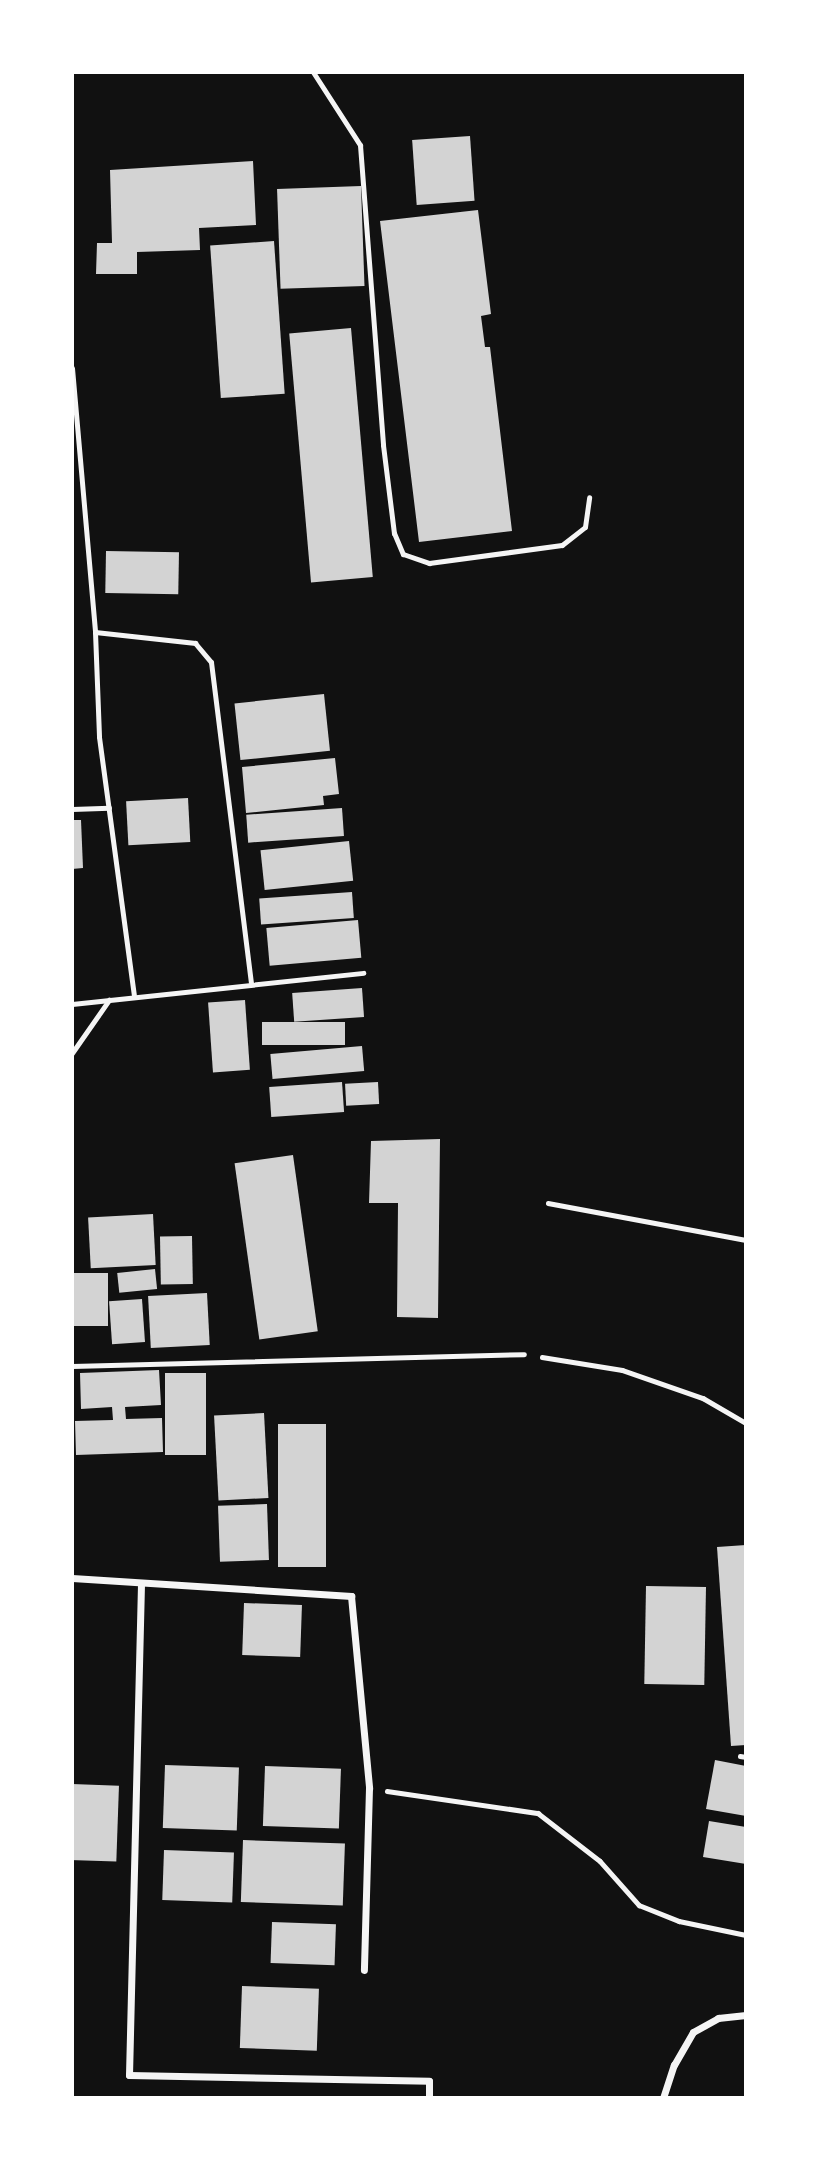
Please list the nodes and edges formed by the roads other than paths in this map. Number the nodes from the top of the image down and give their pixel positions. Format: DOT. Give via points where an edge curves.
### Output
graph roads {
  1 [pos="313,72"];
  2 [pos="72,368"];
  3 [pos="589,497"];
  4 [pos="95,632"];
  5 [pos="109,808"];
  6 [pos="72,809"];
  7 [pos="363,973"];
  8 [pos="251,983"];
  9 [pos="134,995"];
  10 [pos="109,1000"];
  11 [pos="72,1004"];
  12 [pos="72,1053"];
  13 [pos="524,1354"];
  14 [pos="72,1366"];
  15 [pos="72,1578"];
  16 [pos="141,1584"];
  17 [pos="364,1970"];
  18 [pos="746,2015"];
  19 [pos="429,2098"];
  20 [pos="663,2098"];
  1 -- 3 [label="lane" via="360,145 383,445 394,533 403,554 429,563 562,545 585,527"];
  2 -- 4 [label="lane"];
  4 -- 5 [label="lane" via="99,737"];
  4 -- 8 [label="lane" via="195,643 211,662"];
  5 -- 6 [label="lane"];
  5 -- 9 [label="lane"];
  7 -- 8 [label="lane"];
  8 -- 9 [label="lane"];
  9 -- 10 [label="lane"];
  10 -- 11 [label="lane"];
  10 -- 12 [label="lane"];
  13 -- 14 [label="lane"];
  15 -- 16 [label="street"];
  16 -- 17 [label="street" via="351,1596 369,1788"];
  16 -- 19 [label="street" via="129,2075 429,2081"];
  18 -- 20 [label="street" via="718,2018 693,2032 674,2065"];
}
